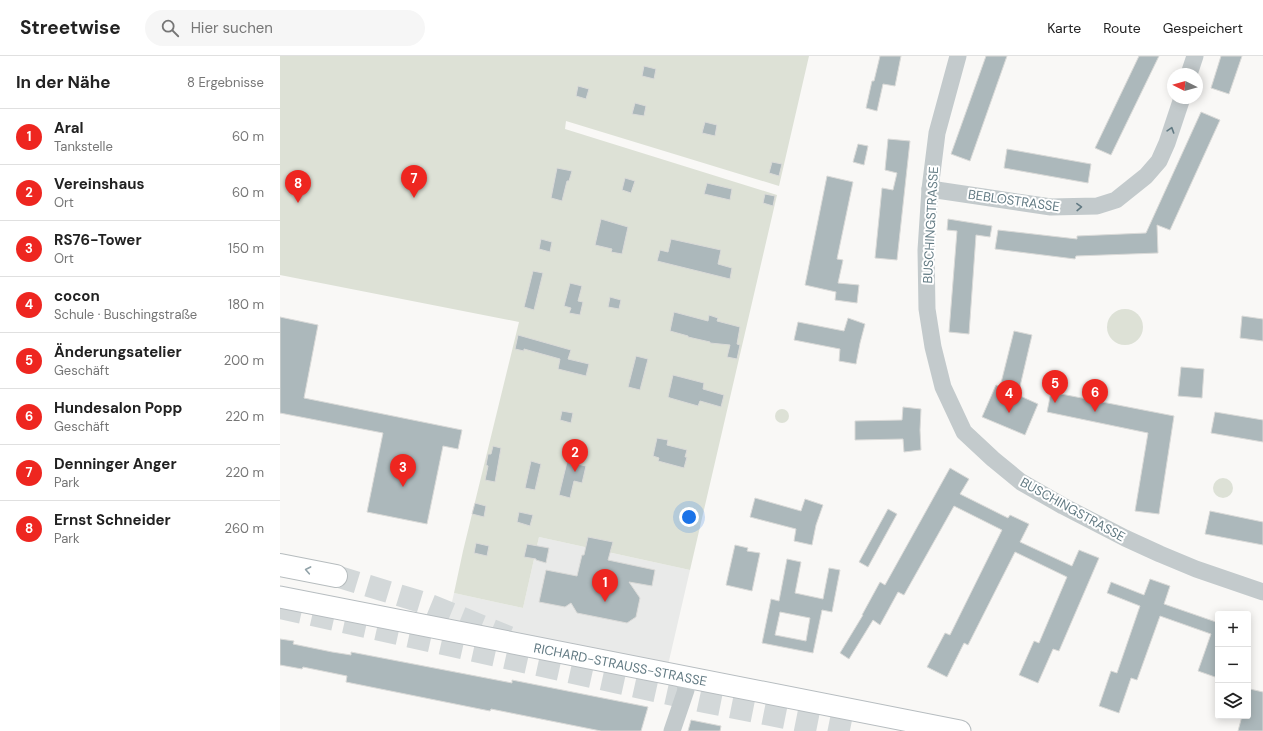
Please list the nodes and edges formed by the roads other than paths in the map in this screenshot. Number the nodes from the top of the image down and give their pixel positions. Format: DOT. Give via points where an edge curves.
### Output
graph roads {
  1 [pos="958,56"];
  2 [pos="1195,56"];
  3 [pos="1191,68"];
  4 [pos="1180,104"];
  5 [pos="930,188"];
  6 [pos="280,565"];
  7 [pos="336,576"];
  8 [pos="1263,592"];
  9 [pos="280,597"];
  10 [pos="684,676"];
  11 [pos="672,731"];
  12 [pos="960,731"];
  1 -- 5 [label="street, BUSCHINGSTRASSE" via="937,133"];
  2 -- 3 [label="street"];
  5 -- 4 [label="street, BEBLOSTRASSE, one-way" via="1051,207 1097,206 1116,200 1146,176 1159,161"];
  5 -- 8 [label="street, BUSCHINGSTRASSE" via="926,250 927,309 943,387 964,432 1026,486 1063,506 1156,552"];
  7 -- 6 [label="highway, one-way"];
  9 -- 10 [label="main road, RICHARD-STRAUSS-STRASSE"];
  10 -- 11 [label="street" via="686,690"];
  10 -- 12 [label="main road, RICHARD-STRAUSS-STRASSE"];
}
